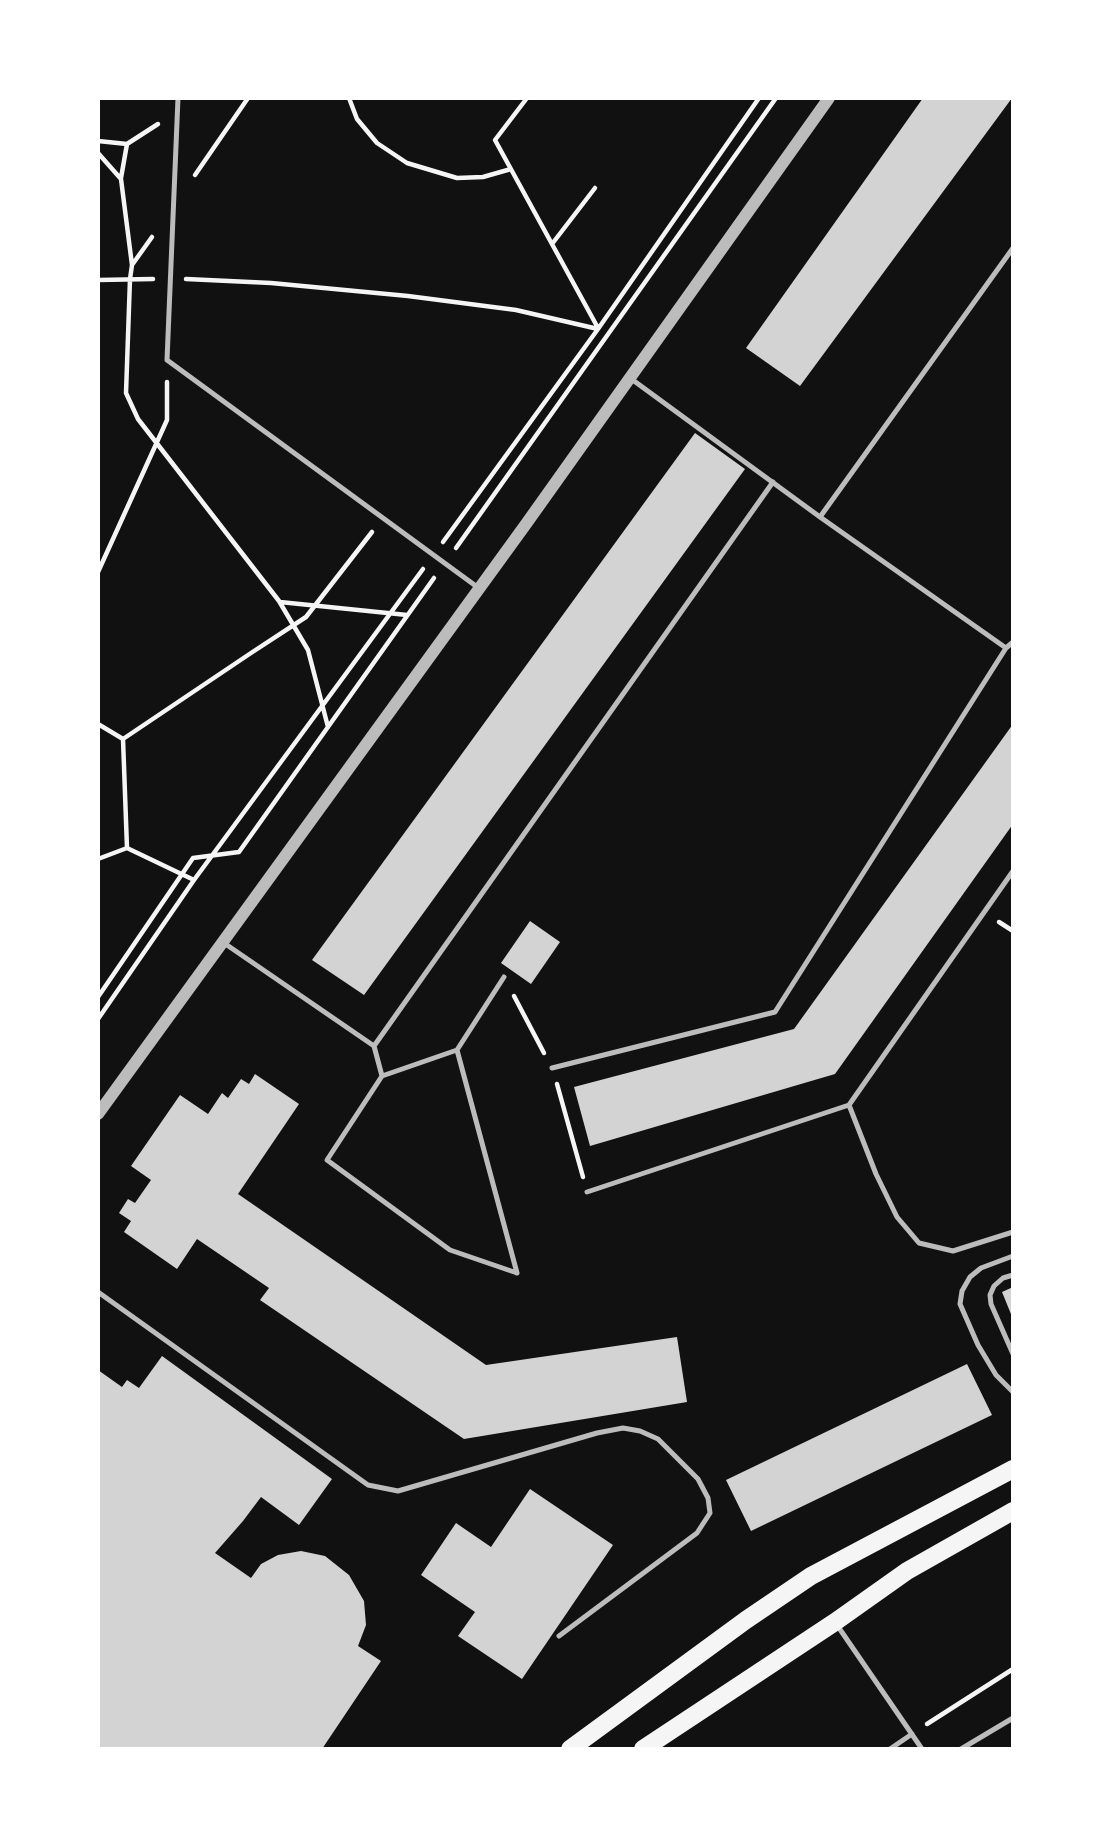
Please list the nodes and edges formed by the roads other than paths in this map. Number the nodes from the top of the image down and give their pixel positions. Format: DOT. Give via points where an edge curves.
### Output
graph roads {
  1 [pos="178,98"];
  2 [pos="829,98"];
  3 [pos="1013,248"];
  4 [pos="630,378"];
  5 [pos="773,482"];
  6 [pos="820,517"];
  7 [pos="480,589"];
  8 [pos="1013,642"];
  9 [pos="1006,648"];
  10 [pos="1013,870"];
  11 [pos="223,943"];
  12 [pos="504,977"];
  13 [pos="374,1046"];
  14 [pos="457,1050"];
  15 [pos="552,1068"];
  16 [pos="382,1076"];
  17 [pos="849,1105"];
  18 [pos="98,1114"];
  19 [pos="587,1192"];
  20 [pos="1013,1232"];
  21 [pos="1013,1256"];
  22 [pos="1013,1275"];
  23 [pos="98,1292"];
  24 [pos="1013,1354"];
  25 [pos="1013,1392"];
  26 [pos="1013,1469"];
  27 [pos="1013,1511"];
  28 [pos="835,1622"];
  29 [pos="559,1636"];
  30 [pos="1013,1718"];
  31 [pos="912,1734"];
  32 [pos="970,1747"];
  33 [pos="570,1749"];
  34 [pos="643,1749"];
  35 [pos="890,1749"];
  36 [pos="922,1749"];
  37 [pos="961,1749"];
  1 -- 7 [label="lane" via="167,360"];
  2 -- 4 [label="street"];
  3 -- 6 [label="lane"];
  4 -- 5 [label="lane"];
  4 -- 7 [label="street"];
  5 -- 6 [label="lane"];
  5 -- 13 [label="lane"];
  6 -- 9 [label="lane"];
  7 -- 11 [label="street"];
  8 -- 9 [label="lane"];
  9 -- 15 [label="lane" via="775,1012"];
  10 -- 17 [label="lane"];
  11 -- 13 [label="lane"];
  11 -- 18 [label="street"];
  12 -- 14 [label="lane"];
  13 -- 16 [label="lane"];
  14 -- 16 [label="lane"];
  14 -- 16 [label="lane" via="517,1273 450,1250 327,1160"];
  17 -- 19 [label="lane"];
  17 -- 20 [label="lane" via="897,1217 919,1243 953,1251"];
  21 -- 25 [label="lane" via="970,1277 960,1304 996,1375"];
  22 -- 24 [label="lane" via="1003,1278 989,1295"];
  23 -- 29 [label="lane" via="368,1485 398,1491 623,1428 659,1439 698,1479 710,1513 697,1533"];
  26 -- 33 [label="main road" via="811,1576"];
  27 -- 28 [label="main road" via="907,1571"];
  28 -- 31 [label="lane"];
  28 -- 34 [label="main road"];
  30 -- 32 [label="lane"];
  31 -- 35 [label="lane"];
  31 -- 36 [label="lane"];
  32 -- 37 [label="lane"];
}
